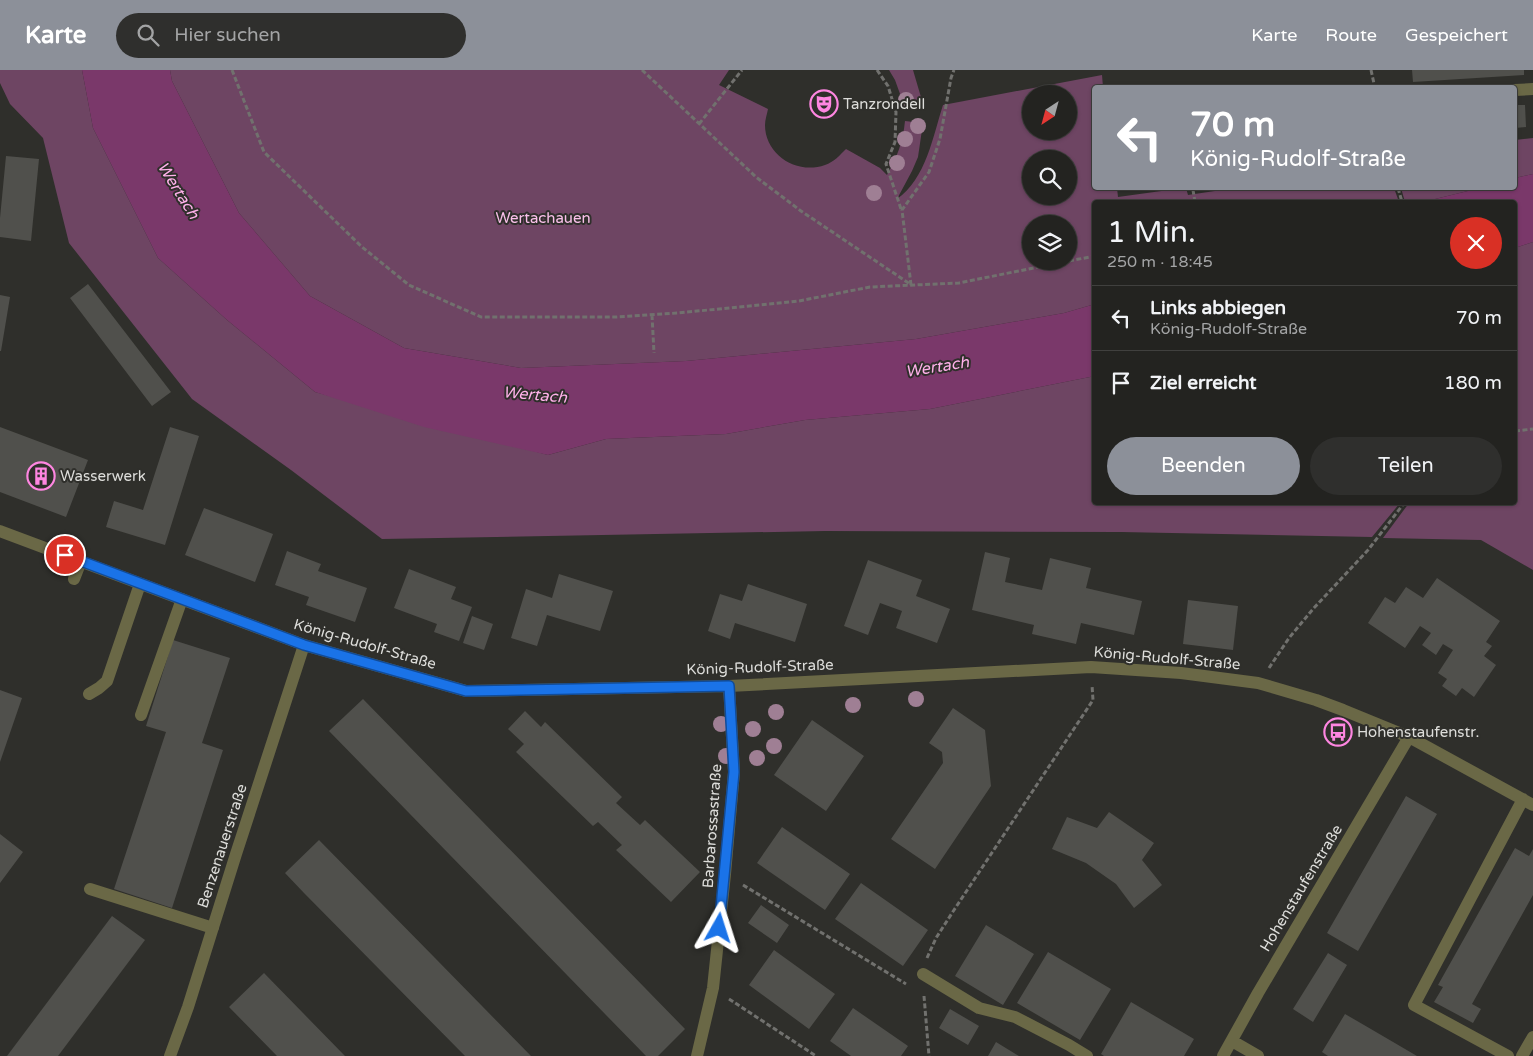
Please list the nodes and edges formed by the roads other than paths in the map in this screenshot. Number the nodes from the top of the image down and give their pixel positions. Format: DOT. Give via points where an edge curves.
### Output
graph roads {
  1 [pos="1533,89"];
  2 [pos="1517,90"];
  3 [pos="0,531"];
  4 [pos="81,560"];
  5 [pos="74,579"];
  6 [pos="140,584"];
  7 [pos="182,599"];
  8 [pos="304,645"];
  9 [pos="729,686"];
  10 [pos="88,694"];
  11 [pos="141,715"];
  12 [pos="1409,737"];
  13 [pos="1528,802"];
  14 [pos="90,889"];
  15 [pos="213,928"];
  16 [pos="923,974"];
  17 [pos="1533,1037"];
  18 [pos="1232,1041"];
  19 [pos="170,1056"];
  20 [pos="697,1056"];
  21 [pos="1087,1056"];
  22 [pos="1223,1056"];
  23 [pos="1258,1056"];
  24 [pos="1508,1056"];
  25 [pos="1522,1056"];
  1 -- 2 [label="street"];
  3 -- 4 [label="street, König-Rudolf-Straße"];
  4 -- 5 [label="street"];
  4 -- 6 [label="street, König-Rudolf-Straße"];
  6 -- 7 [label="street, König-Rudolf-Straße"];
  6 -- 10 [label="street" via="106,681"];
  7 -- 8 [label="street, König-Rudolf-Straße"];
  7 -- 11 [label="street"];
  8 -- 9 [label="street, König-Rudolf-Straße" via="466,691"];
  8 -- 15 [label="street, Benzenauerstraße"];
  9 -- 12 [label="street, König-Rudolf-Straße" via="1092,667 1181,673 1258,683 1316,700"];
  9 -- 20 [label="street, Barbarossastraße" via="734,772 713,988"];
  12 -- 13 [label="street, König-Rudolf-Straße"];
  12 -- 18 [label="street, Hohenstaufenstraße"];
  13 -- 24 [label="street, König-Rudolf-Straße" via="1414,1006"];
  14 -- 15 [label="street"];
  15 -- 19 [label="street, Benzenauerstraße"];
  16 -- 21 [label="street" via="979,1008 1016,1017"];
  17 -- 25 [label="street"];
  18 -- 22 [label="street, Hohenstaufenstraße"];
  18 -- 23 [label="street"];
}
